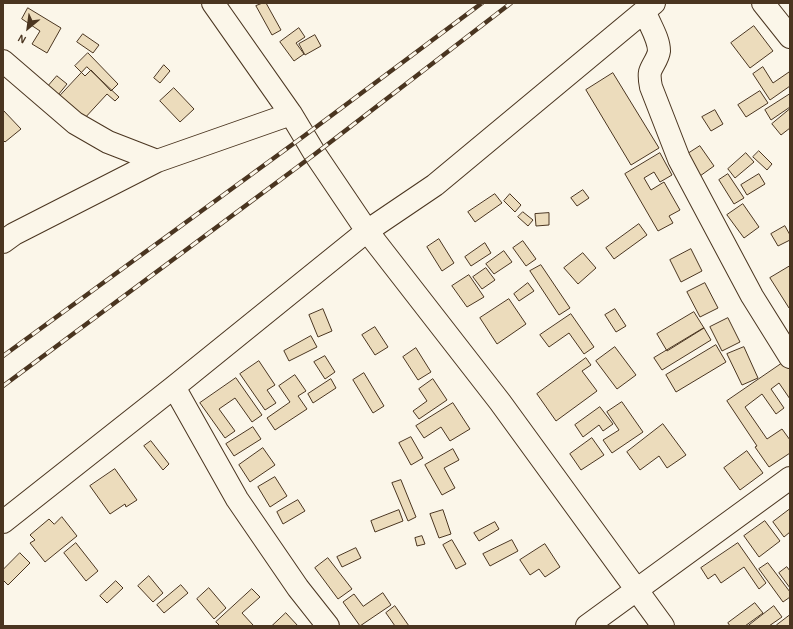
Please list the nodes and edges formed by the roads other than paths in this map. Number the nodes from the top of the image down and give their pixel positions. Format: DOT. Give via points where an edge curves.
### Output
graph roads {
  1 [pos="212,3"];
  2 [pos="763,3"];
  3 [pos="649,8"];
  4 [pos="790,36"];
  5 [pos="3,61"];
  6 [pos="291,114"];
  7 [pos="157,161"];
  8 [pos="367,230"];
  9 [pos="3,242"];
  10 [pos="790,357"];
  11 [pos="174,388"];
  12 [pos="790,478"];
  13 [pos="3,522"];
  14 [pos="637,590"];
  15 [pos="328,626"];
  16 [pos="587,626"];
  17 [pos="663,626"];
  1 -- 6 [label="street"];
  2 -- 4 [label="street"];
  3 -- 8 [label="street" via="434,185"];
  3 -- 10 [label="street" via="659,51 650,71 651,87 679,159 752,296"];
  5 -- 7 [label="street" via="75,123 108,142"];
  6 -- 7 [label="street"];
  6 -- 8 [label="street"];
  7 -- 9 [label="street"];
  8 -- 11 [label="street"];
  8 -- 14 [label="street" via="500,402"];
  11 -- 13 [label="street"];
  11 -- 15 [label="street" via="237,499 298,588"];
  12 -- 14 [label="street"];
  14 -- 16 [label="street"];
  14 -- 17 [label="street"];
}
